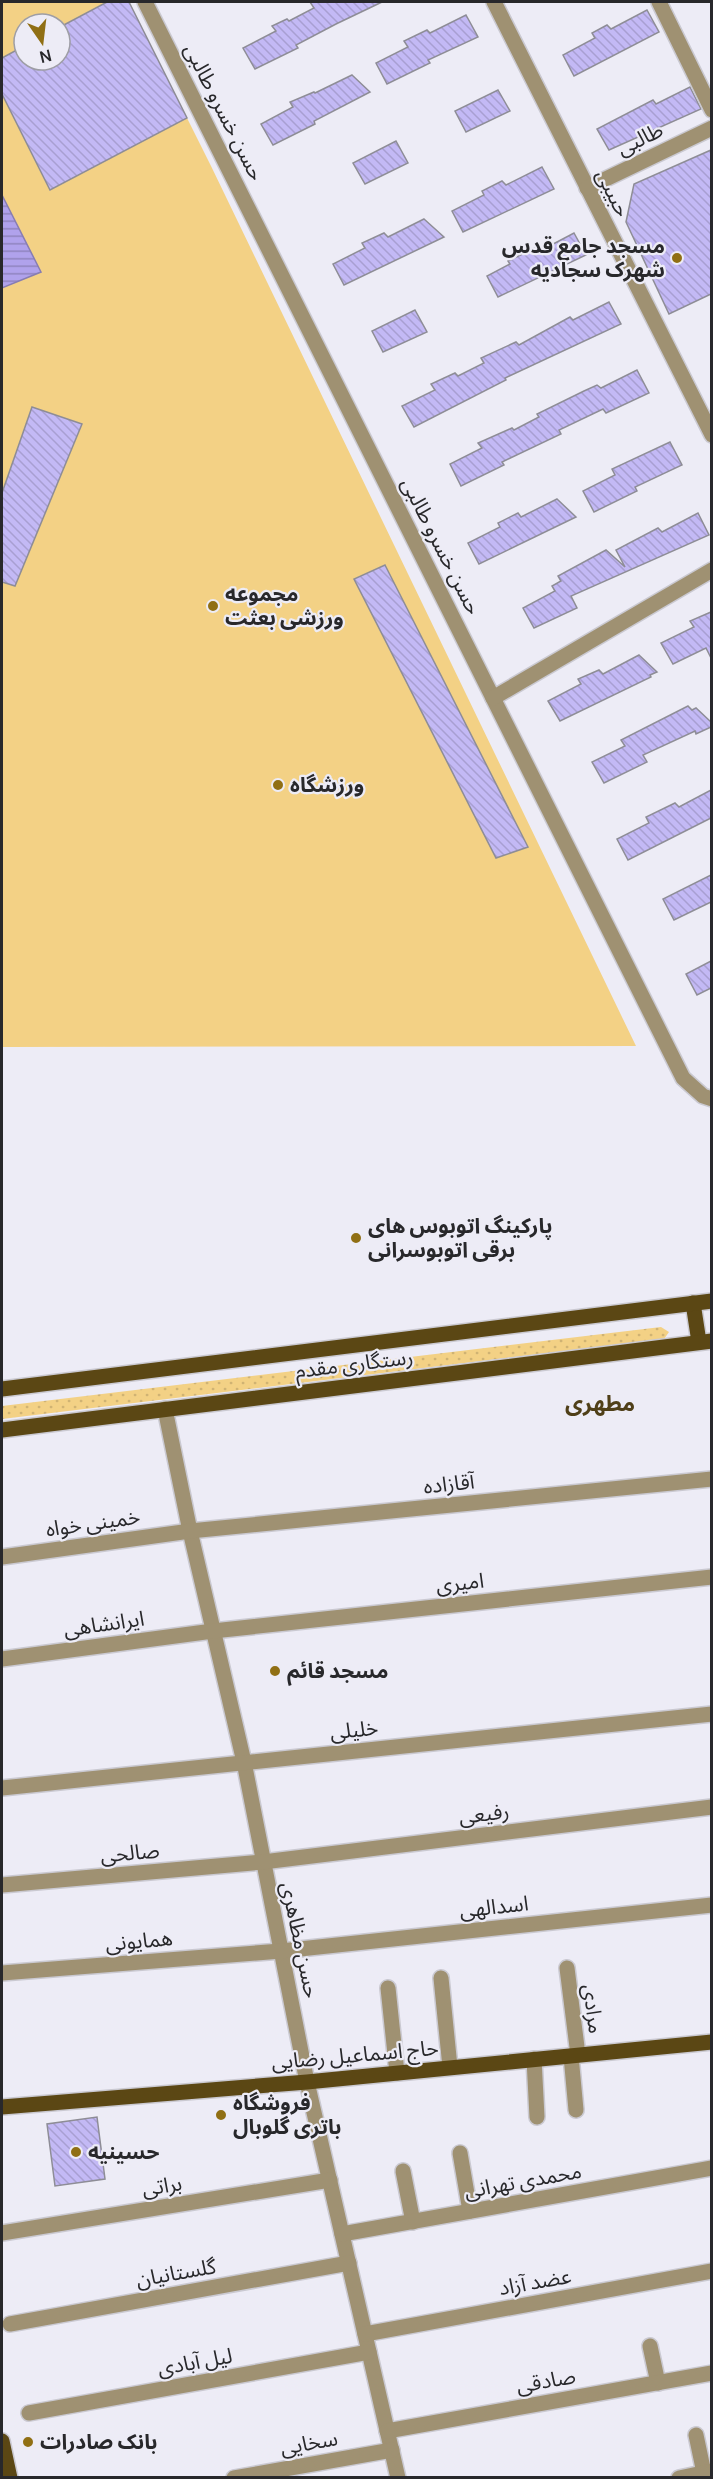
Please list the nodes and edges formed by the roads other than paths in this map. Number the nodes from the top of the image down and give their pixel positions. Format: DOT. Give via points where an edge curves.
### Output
graph roads {
  1 [pos="145,2"];
  2 [pos="494,2"];
  3 [pos="658,2"];
  4 [pos="711,110"];
  5 [pos="711,128"];
  6 [pos="587,188"];
  7 [pos="705,406"];
  8 [pos="711,435"];
  9 [pos="711,570"];
  10 [pos="493,698"];
  11 [pos="711,1099"];
  12 [pos="711,1301"];
  13 [pos="693,1303"];
  14 [pos="705,1342"];
  15 [pos="2,1389"];
  16 [pos="165,1409"];
  17 [pos="2,1430"];
  18 [pos="711,1479"];
  19 [pos="190,1532"];
  20 [pos="2,1557"];
  21 [pos="711,1578"];
  22 [pos="213,1631"];
  23 [pos="2,1659"];
  24 [pos="711,1714"];
  25 [pos="244,1762"];
  26 [pos="2,1788"];
  27 [pos="711,1807"];
  28 [pos="262,1862"];
  29 [pos="2,1885"];
  30 [pos="711,1905"];
  31 [pos="281,1951"];
  32 [pos="567,1968"];
  33 [pos="2,1973"];
  34 [pos="441,1978"];
  35 [pos="388,1988"];
  36 [pos="711,2042"];
  37 [pos="574,2056"];
  38 [pos="534,2059"];
  39 [pos="450,2067"];
  40 [pos="397,2073"];
  41 [pos="308,2082"];
  42 [pos="2,2108"];
  43 [pos="576,2110"];
  44 [pos="537,2117"];
  45 [pos="460,2153"];
  46 [pos="711,2168"];
  47 [pos="403,2171"];
  48 [pos="330,2180"];
  49 [pos="470,2211"];
  50 [pos="413,2222"];
  51 [pos="2,2234"];
  52 [pos="342,2234"];
  53 [pos="349,2263"];
  54 [pos="711,2271"];
  55 [pos="10,2324"];
  56 [pos="365,2334"];
  57 [pos="650,2346"];
  58 [pos="369,2352"];
  59 [pos="711,2373"];
  60 [pos="658,2383"];
  61 [pos="29,2413"];
  62 [pos="387,2431"];
  63 [pos="696,2436"];
  64 [pos="2,2441"];
  65 [pos="392,2450"];
  66 [pos="708,2472"];
  67 [pos="10,2478"];
  68 [pos="234,2478"];
  69 [pos="398,2478"];
  70 [pos="679,2478"];
  1 -- 10 [label="street, حسن خسرو طالبی"];
  2 -- 6 [label="street, حبیبی"];
  3 -- 4 [label="street"];
  5 -- 6 [label="street, طالبی"];
  6 -- 7 [label="street, حبیبی"];
  7 -- 8 [label="street, حبیبی"];
  9 -- 10 [label="street"];
  10 -- 11 [label="street, حسن خسرو طالبی" via="683,1078"];
  12 -- 13 [label="main road, رستگاری مقدم"];
  13 -- 14 [label="main road"];
  13 -- 15 [label="main road, رستگاری مقدم"];
  14 -- 16 [label="main road, رستگاری مقدم"];
  16 -- 17 [label="main road, رستگاری مقدم"];
  16 -- 19 [label="street, حسن مظاهری"];
  18 -- 19 [label="street, آقازاده"];
  19 -- 20 [label="street, خمینی خواه"];
  19 -- 22 [label="street, حسن مظاهری"];
  21 -- 22 [label="street, امیری"];
  22 -- 23 [label="street, ایرانشاهی"];
  22 -- 25 [label="street, حسن مظاهری"];
  24 -- 25 [label="street, خلیلی"];
  25 -- 26 [label="street, خلیلی"];
  25 -- 28 [label="street, حسن مظاهری"];
  27 -- 28 [label="street, رفیعی"];
  28 -- 29 [label="street, صالحی"];
  28 -- 31 [label="street, حسن مظاهری"];
  30 -- 31 [label="street, اسدالهی"];
  31 -- 33 [label="street, همایونی"];
  31 -- 41 [label="street, حسن مظاهری"];
  32 -- 37 [label="street, مرادی"];
  34 -- 39 [label="street"];
  35 -- 40 [label="street"];
  36 -- 37 [label="main road, حاج اسماعیل رضایی"];
  37 -- 38 [label="main road, حاج اسماعیل رضایی"];
  37 -- 43 [label="street, مرادی"];
  38 -- 39 [label="main road, حاج اسماعیل رضایی"];
  38 -- 44 [label="street"];
  39 -- 40 [label="main road, حاج اسماعیل رضایی"];
  40 -- 41 [label="main road, حاج اسماعیل رضایی"];
  41 -- 42 [label="main road, حاج اسماعیل رضایی"];
  41 -- 48 [label="street, حسن مظاهری"];
  45 -- 49 [label="street"];
  46 -- 49 [label="street, محمدی تهرانی"];
  47 -- 50 [label="street"];
  48 -- 51 [label="street, براتی"];
  48 -- 52 [label="street, حسن مظاهری"];
  49 -- 50 [label="street, محمدی تهرانی"];
  50 -- 52 [label="street, محمدی تهرانی"];
  52 -- 53 [label="street, حسن مظاهری"];
  53 -- 55 [label="street, گلستانیان"];
  53 -- 56 [label="street, حسن مظاهری"];
  54 -- 56 [label="street, عضد آزاد"];
  56 -- 58 [label="street, حسن مظاهری"];
  57 -- 60 [label="street"];
  58 -- 61 [label="street, لیل آبادی"];
  58 -- 62 [label="street, حسن مظاهری"];
  59 -- 60 [label="street, صادقی"];
  60 -- 62 [label="street, صادقی"];
  62 -- 65 [label="street, حسن مظاهری"];
  63 -- 66 [label="street"];
  64 -- 67 [label="main road"];
  65 -- 68 [label="street, سخایی"];
  65 -- 69 [label="street, حسن مظاهری"];
  66 -- 70 [label="street"];
}
